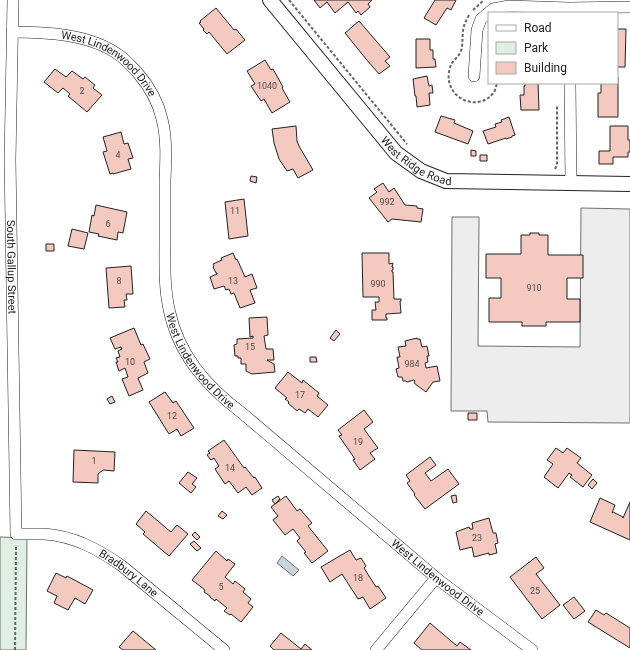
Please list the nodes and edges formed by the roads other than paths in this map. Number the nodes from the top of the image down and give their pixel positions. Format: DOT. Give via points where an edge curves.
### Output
graph roads {
  1 [pos="13,0"];
  2 [pos="270,0"];
  3 [pos="570,7"];
  4 [pos="630,7"];
  5 [pos="489,12"];
  6 [pos="488,13"];
  7 [pos="12,32"];
  8 [pos="474,76"];
  9 [pos="570,84"];
  10 [pos="5,160"];
  11 [pos="571,184"];
  12 [pos="630,184"];
  13 [pos="16,534"];
  14 [pos="436,578"];
  15 [pos="224,650"];
  16 [pos="376,650"];
  17 [pos="532,650"];
  1 -- 7 [label="street, South Gallup Street"];
  2 -- 11 [label="street, West Ridge Road" via="396,153 421,171 446,181"];
  3 -- 4 [label="street"];
  3 -- 5 [label="street" via="508,6"];
  6 -- 8 [label="street" via="481,19 477,30"];
  7 -- 10 [label="street, South Gallup Street"];
  7 -- 14 [label="street, West Lindenwood Drive" via="57,34 93,42 121,56 142,79 162,118 166,143 164,259 167,295 176,334 189,360 205,381 228,403"];
  9 -- 11 [label="street"];
  10 -- 13 [label="street, South Gallup Street"];
  11 -- 12 [label="street, West Ridge Road"];
  13 -- 15 [label="street, Bradbury Lane" via="58,536 90,546 122,566"];
  14 -- 16 [label="street"];
  14 -- 17 [label="street, West Lindenwood Drive"];
}
